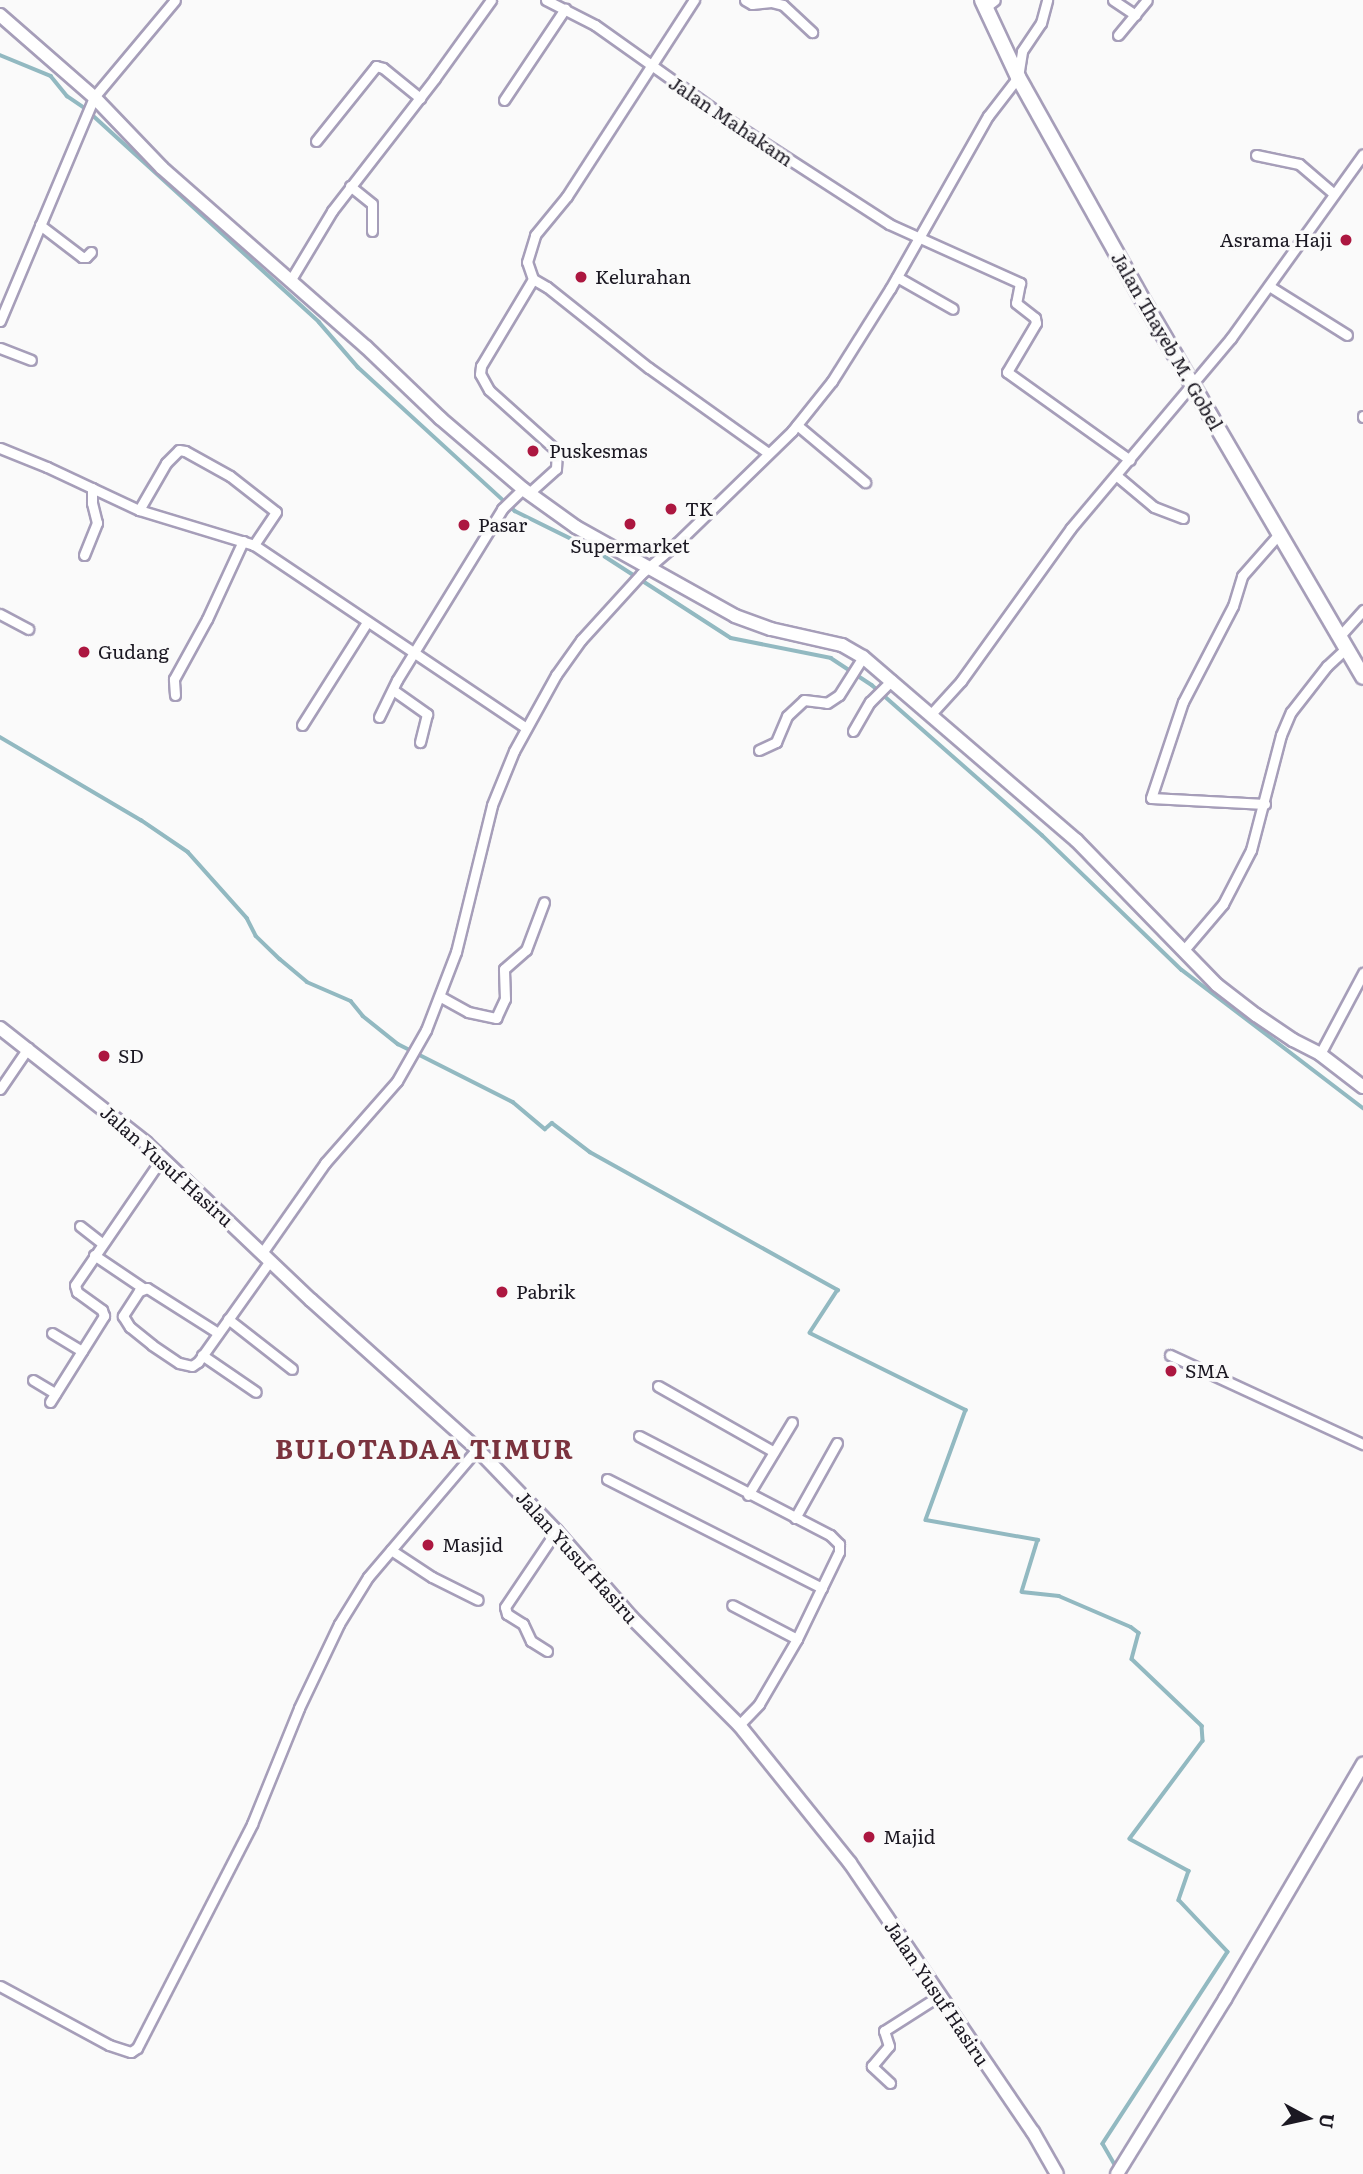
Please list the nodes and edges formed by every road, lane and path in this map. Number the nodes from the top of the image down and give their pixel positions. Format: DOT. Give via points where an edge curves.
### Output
graph roads {
  1 [pos="175,0"];
  2 [pos="491,0"];
  3 [pos="546,0"];
  4 [pos="694,0"];
  5 [pos="745,0"];
  6 [pos="1047,0"];
  7 [pos="1113,0"];
  8 [pos="1147,0"];
  9 [pos="988,2"];
  10 [pos="565,9"];
  11 [pos="0,15"];
  12 [pos="1135,15"];
  13 [pos="812,32"];
  14 [pos="1118,35"];
  15 [pos="650,67"];
  16 [pos="1018,77"];
  17 [pos="420,97"];
  18 [pos="504,100"];
  19 [pos="92,101"];
  20 [pos="316,141"];
  21 [pos="1363,154"];
  22 [pos="1256,155"];
  23 [pos="350,186"];
  24 [pos="1334,194"];
  25 [pos="40,225"];
  26 [pos="372,230"];
  27 [pos="919,239"];
  28 [pos="91,252"];
  29 [pos="897,277"];
  30 [pos="533,279"];
  31 [pos="290,281"];
  32 [pos="1269,286"];
  33 [pos="953,309"];
  34 [pos="0,321"];
  35 [pos="1347,335"];
  36 [pos="0,348"];
  37 [pos="31,360"];
  38 [pos="1193,387"];
  39 [pos="797,425"];
  40 [pos="0,448"];
  41 [pos="768,453"];
  42 [pos="1130,460"];
  43 [pos="1117,475"];
  44 [pos="865,482"];
  45 [pos="93,488"];
  46 [pos="526,491"];
  47 [pos="139,510"];
  48 [pos="1183,518"];
  49 [pos="1278,535"];
  50 [pos="243,541"];
  51 [pos="254,545"];
  52 [pos="85,555"];
  53 [pos="644,571"];
  54 [pos="1363,610"];
  55 [pos="0,614"];
  56 [pos="367,622"];
  57 [pos="27,629"];
  58 [pos="1341,643"];
  59 [pos="416,653"];
  60 [pos="863,657"];
  61 [pos="1363,677"];
  62 [pos="885,687"];
  63 [pos="393,690"];
  64 [pos="175,695"];
  65 [pos="932,714"];
  66 [pos="379,717"];
  67 [pos="302,725"];
  68 [pos="526,728"];
  69 [pos="853,731"];
  70 [pos="420,742"];
  71 [pos="759,750"];
  72 [pos="1265,804"];
  73 [pos="544,902"];
  74 [pos="1183,951"];
  75 [pos="1363,973"];
  76 [pos="441,997"];
  77 [pos="0,1028"];
  78 [pos="28,1048"];
  79 [pos="1320,1054"];
  80 [pos="1363,1087"];
  81 [pos="0,1089"];
  82 [pos="162,1158"];
  83 [pos="80,1226"];
  84 [pos="102,1242"];
  85 [pos="94,1255"];
  86 [pos="266,1257"];
  87 [pos="143,1288"];
  88 [pos="228,1319"];
  89 [pos="52,1333"];
  90 [pos="218,1333"];
  91 [pos="82,1351"];
  92 [pos="202,1355"];
  93 [pos="1170,1355"];
  94 [pos="292,1369"];
  95 [pos="33,1380"];
  96 [pos="658,1386"];
  97 [pos="256,1392"];
  98 [pos="792,1422"];
  99 [pos="639,1436"];
  100 [pos="837,1443"];
  101 [pos="1363,1444"];
  102 [pos="477,1449"];
  103 [pos="774,1452"];
  104 [pos="607,1479"];
  105 [pos="748,1495"];
  106 [pos="795,1518"];
  107 [pos="556,1531"];
  108 [pos="391,1550"];
  109 [pos="822,1588"];
  110 [pos="478,1600"];
  111 [pos="732,1605"];
  112 [pos="797,1639"];
  113 [pos="547,1651"];
  114 [pos="739,1725"];
  115 [pos="1363,1764"];
  116 [pos="0,1986"];
  117 [pos="939,1996"];
  118 [pos="890,2083"];
  119 [pos="1057,2174"];
  120 [pos="1117,2174"];
  1 -- 19 [label="street"];
  2 -- 17 [label="street"];
  3 -- 10 [label="street, Jalan Mahakam"];
  4 -- 15 [label="street"];
  5 -- 13 [label="street" via="783,5"];
  6 -- 16 [label="street" via="1041,23 1022,51"];
  7 -- 12 [label="street"];
  8 -- 12 [label="street"];
  9 -- 16 [label="main road, Jalan Thayeb M. Gobel"];
  10 -- 15 [label="street, Jalan Mahakam" via="634,51"];
  10 -- 18 [label="street"];
  11 -- 19 [label="street"];
  12 -- 14 [label="street"];
  15 -- 27 [label="street, Jalan Mahakam" via="850,200"];
  15 -- 30 [label="street" via="536,235 527,262"];
  16 -- 27 [label="street" via="988,116"];
  16 -- 38 [label="main road, Jalan Thayeb M. Gobel"];
  17 -- 20 [label="street" via="376,66"];
  17 -- 23 [label="street"];
  19 -- 25 [label="street"];
  19 -- 31 [label="street"];
  21 -- 24 [label="street"];
  22 -- 24 [label="street" via="1299,164"];
  23 -- 26 [label="street" via="372,204"];
  23 -- 31 [label="street"];
  24 -- 32 [label="street"];
  25 -- 28 [label="street" via="82,257"];
  25 -- 34 [label="street"];
  27 -- 29 [label="street"];
  27 -- 42 [label="street, Jalan Mahakam" via="1020,283 1016,303 1035,323 1007,372"];
  29 -- 33 [label="street"];
  29 -- 39 [label="street" via="832,381"];
  30 -- 41 [label="street"];
  30 -- 46 [label="street" via="480,370 489,390 557,451 556,469"];
  31 -- 46 [label="street"];
  32 -- 35 [label="street"];
  32 -- 38 [label="street"];
  36 -- 37 [label="street"];
  38 -- 42 [label="street"];
  38 -- 49 [label="main road, Jalan Thayeb M. Gobel"];
  39 -- 41 [label="street"];
  39 -- 44 [label="street"];
  40 -- 45 [label="street"];
  41 -- 53 [label="street"];
  42 -- 43 [label="street"];
  43 -- 48 [label="street" via="1154,507"];
  43 -- 65 [label="street" via="1061,540 961,681"];
  45 -- 47 [label="street"];
  45 -- 52 [label="street" via="97,523"];
  46 -- 53 [label="street"];
  46 -- 59 [label="street" via="505,505"];
  47 -- 50 [label="street"];
  47 -- 51 [label="street" via="166,463 179,450 185,451 230,476 276,512"];
  49 -- 58 [label="main road, Jalan Thayeb M. Gobel"];
  49 -- 72 [label="street" via="1242,576 1233,606 1182,702 1151,798"];
  50 -- 51 [label="street"];
  50 -- 64 [label="street" via="174,679"];
  51 -- 56 [label="street"];
  53 -- 60 [label="street" via="735,617 842,645"];
  53 -- 68 [label="street" via="581,640"];
  54 -- 58 [label="street"];
  55 -- 57 [label="street"];
  56 -- 59 [label="street"];
  56 -- 67 [label="street"];
  58 -- 61 [label="main road, Jalan Thayeb M. Gobel"];
  58 -- 72 [label="street" via="1288,718"];
  59 -- 63 [label="street"];
  59 -- 68 [label="street"];
  60 -- 62 [label="street"];
  60 -- 71 [label="street" via="830,702 804,699 788,716 772,746"];
  62 -- 65 [label="street"];
  62 -- 69 [label="street"];
  63 -- 66 [label="street"];
  63 -- 70 [label="street" via="427,714"];
  65 -- 74 [label="street" via="1076,840"];
  68 -- 76 [label="street" via="492,805"];
  72 -- 74 [label="street" via="1251,850 1231,890"];
  73 -- 76 [label="street" via="526,950 505,969 505,999 496,1018 468,1012"];
  74 -- 79 [label="street" via="1256,1015"];
  75 -- 79 [label="street"];
  76 -- 86 [label="street" via="397,1082 325,1163"];
  77 -- 78 [label="street, Jalan Yusuf Hasiru"];
  78 -- 81 [label="street"];
  78 -- 82 [label="street, Jalan Yusuf Hasiru"];
  79 -- 80 [label="street"];
  82 -- 84 [label="street"];
  82 -- 86 [label="street, Jalan Yusuf Hasiru"];
  83 -- 84 [label="street"];
  84 -- 85 [label="street"];
  85 -- 87 [label="street"];
  85 -- 91 [label="street" via="75,1288 104,1315"];
  86 -- 88 [label="street"];
  86 -- 102 [label="street, Jalan Yusuf Hasiru"];
  87 -- 90 [label="street"];
  87 -- 92 [label="street" via="123,1313 124,1321 184,1366 192,1366"];
  88 -- 90 [label="street"];
  88 -- 94 [label="street"];
  89 -- 91 [label="street"];
  90 -- 92 [label="street"];
  91 -- 95 [label="street" via="52,1398"];
  92 -- 97 [label="street"];
  93 -- 101 [label="street"];
  96 -- 103 [label="street"];
  98 -- 103 [label="street"];
  99 -- 105 [label="street"];
  100 -- 106 [label="street"];
  102 -- 107 [label="street, Jalan Yusuf Hasiru"];
  102 -- 108 [label="street"];
  103 -- 105 [label="street"];
  104 -- 109 [label="street"];
  105 -- 106 [label="street"];
  106 -- 109 [label="street" via="831,1535 839,1544"];
  107 -- 113 [label="street" via="505,1607 507,1614 523,1624 531,1642"];
  107 -- 114 [label="street, Jalan Yusuf Hasiru" via="640,1626"];
  108 -- 110 [label="street"];
  108 -- 116 [label="street" via="368,1577 321,1660 252,1824 137,2048 131,2052 109,2045"];
  109 -- 112 [label="street"];
  111 -- 112 [label="street"];
  112 -- 114 [label="street" via="759,1704"];
  114 -- 117 [label="street, Jalan Yusuf Hasiru" via="850,1863"];
  115 -- 120 [label="street"];
  117 -- 118 [label="street" via="884,2031 889,2046 873,2066"];
  117 -- 119 [label="street, Jalan Yusuf Hasiru"];
}
